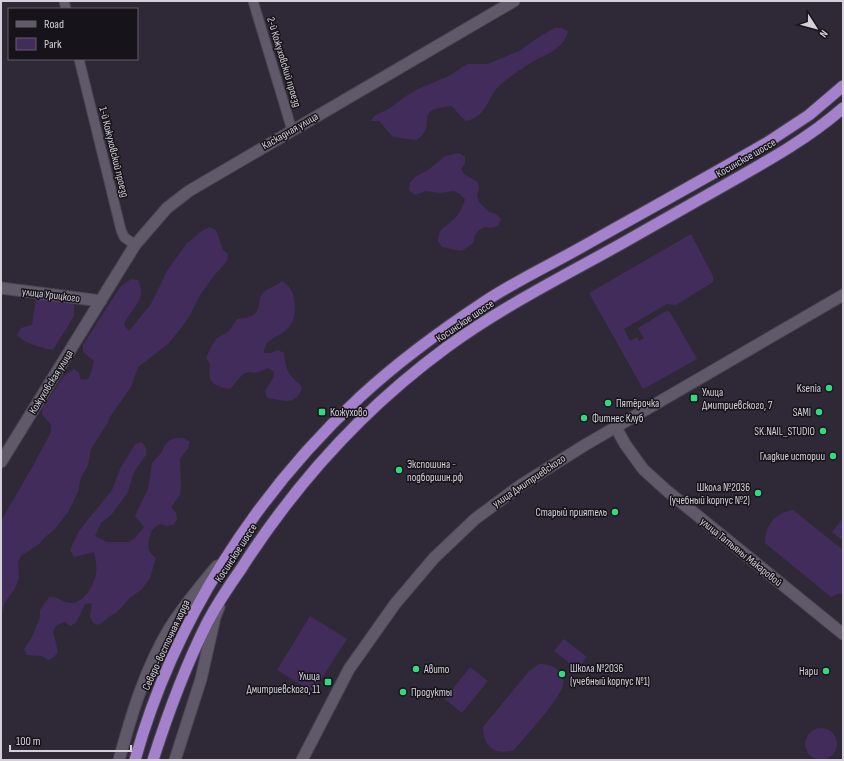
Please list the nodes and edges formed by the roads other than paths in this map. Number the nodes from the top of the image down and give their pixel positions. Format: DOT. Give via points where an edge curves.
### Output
graph roads {
  1 [pos="253,1"];
  2 [pos="514,1"];
  3 [pos="502,4"];
  4 [pos="79,60"];
  5 [pos="843,86"];
  6 [pos="843,108"];
  7 [pos="292,130"];
  8 [pos="135,245"];
  9 [pos="1,288"];
  10 [pos="843,295"];
  11 [pos="101,301"];
  12 [pos="615,426"];
  13 [pos="1,462"];
  14 [pos="233,548"];
  15 [pos="222,598"];
  16 [pos="843,634"];
  17 [pos="119,760"];
  18 [pos="135,760"];
  19 [pos="153,760"];
  20 [pos="175,760"];
  21 [pos="302,760"];
  1 -- 7 [label="street, 2-й Кожуховский проезд"];
  2 -- 3 [label="street, Каскадная улица"];
  3 -- 7 [label="street, Каскадная улица"];
  4 -- 8 [label="street, 1-й Кожуховский проезд" via="121,230 124,237"];
  5 -- 14 [label="highway, Косинское шоссе" via="809,115 768,142 492,297 406,357 360,397 308,451"];
  6 -- 15 [label="highway, Косинское шоссе" via="782,152 494,316 421,367 360,420 306,479 259,540"];
  7 -- 8 [label="street, Каскадная улица" via="189,191 168,208"];
  8 -- 11 [label="street, Каскадная улица"];
  9 -- 11 [label="street, улица Урицкого"];
  10 -- 12 [label="street, улица Дмитриевского"];
  11 -- 13 [label="street, Кожуховская улица"];
  12 -- 16 [label="street, улица Татьяны Макаровой" via="643,469 666,490"];
  12 -- 21 [label="street, улица Дмитриевского" via="496,503 434,558 396,604 349,669"];
  14 -- 17 [label="street" via="169,629 147,676"];
  14 -- 18 [label="highway, Северо-восточная хорда" via="172,658 155,698"];
  15 -- 19 [label="highway, Косинское шоссе" via="191,655"];
  15 -- 20 [label="street" via="201,679"];
}
